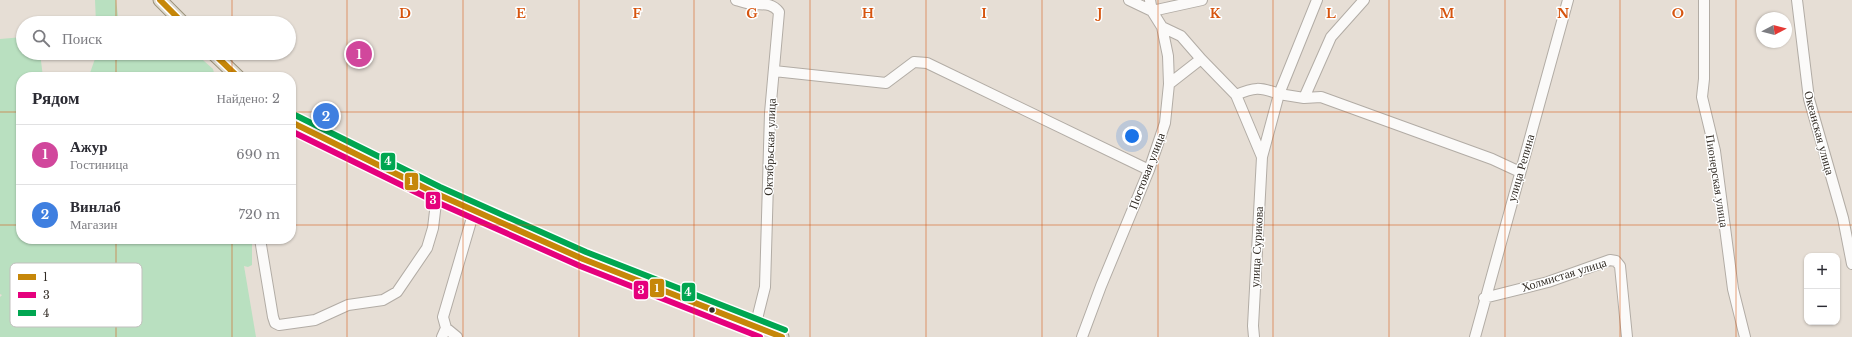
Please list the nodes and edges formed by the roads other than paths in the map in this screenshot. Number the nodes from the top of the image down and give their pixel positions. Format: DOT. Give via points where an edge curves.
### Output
graph roads {
  1 [pos="160,0"];
  2 [pos="736,0"];
  3 [pos="1130,0"];
  4 [pos="1144,0"];
  5 [pos="1150,0"];
  6 [pos="1202,0"];
  7 [pos="1317,0"];
  8 [pos="1364,0"];
  9 [pos="1568,0"];
  10 [pos="1704,0"];
  11 [pos="1797,0"];
  12 [pos="1152,11"];
  13 [pos="176,16"];
  14 [pos="1162,27"];
  15 [pos="1201,59"];
  16 [pos="221,60"];
  17 [pos="774,70"];
  18 [pos="233,72"];
  19 [pos="1169,84"];
  20 [pos="1279,94"];
  21 [pos="1236,95"];
  22 [pos="1304,98"];
  23 [pos="296,124"];
  24 [pos="1262,158"];
  25 [pos="1149,170"];
  26 [pos="1520,172"];
  27 [pos="437,194"];
  28 [pos="474,210"];
  29 [pos="261,244"];
  30 [pos="1852,264"];
  31 [pos="1484,298"];
  32 [pos="755,327"];
  33 [pos="444,332"];
  34 [pos="458,337"];
  35 [pos="782,337"];
  36 [pos="1082,337"];
  37 [pos="1254,337"];
  38 [pos="1474,337"];
  39 [pos="1627,337"];
  40 [pos="1744,337"];
  1 -- 13 [label="main road"];
  2 -- 17 [label="street, Октябрьская улица" via="751,4 768,4 779,12"];
  3 -- 12 [label="street"];
  4 -- 12 [label="street"];
  5 -- 12 [label="street, Постовая улица"];
  6 -- 12 [label="street"];
  7 -- 20 [label="street"];
  8 -- 22 [label="street" via="1331,37"];
  9 -- 26 [label="street, улица Репина"];
  10 -- 40 [label="street, Пионерская улица" via="1702,97 1715,151 1733,289"];
  11 -- 30 [label="street, Океанская улица" via="1808,99 1843,218"];
  12 -- 14 [label="street, Постовая улица"];
  14 -- 15 [label="street" via="1181,36"];
  14 -- 19 [label="street, Постовая улица" via="1168,56"];
  15 -- 19 [label="street"];
  15 -- 21 [label="street"];
  16 -- 18 [label="main road"];
  17 -- 25 [label="street" via="886,82 914,62 927,63"];
  17 -- 32 [label="street, Октябрьская улица" via="770,113 765,287"];
  19 -- 25 [label="street, Постовая улица" via="1165,123"];
  20 -- 21 [label="street" via="1261,88 1250,89"];
  20 -- 22 [label="street"];
  20 -- 24 [label="street"];
  21 -- 24 [label="street"];
  22 -- 26 [label="street" via="1321,97 1492,158"];
  23 -- 27 [label="main road"];
  24 -- 37 [label="street, улица Сурикова"];
  25 -- 36 [label="street, Постовая улица"];
  26 -- 31 [label="street, улица Репина"];
  27 -- 28 [label="main road"];
  27 -- 29 [label="street" via="433,228 427,248 397,292 383,300 348,305 315,320 279,325 275,323"];
  28 -- 32 [label="main road" via="583,259"];
  28 -- 33 [label="street" via="443,317"];
  31 -- 38 [label="street, улица Репина"];
  31 -- 39 [label="street, Холмистая улица" via="1548,282 1610,260 1616,261 1620,266"];
  32 -- 35 [label="main road"];
  33 -- 34 [label="street"];
}
